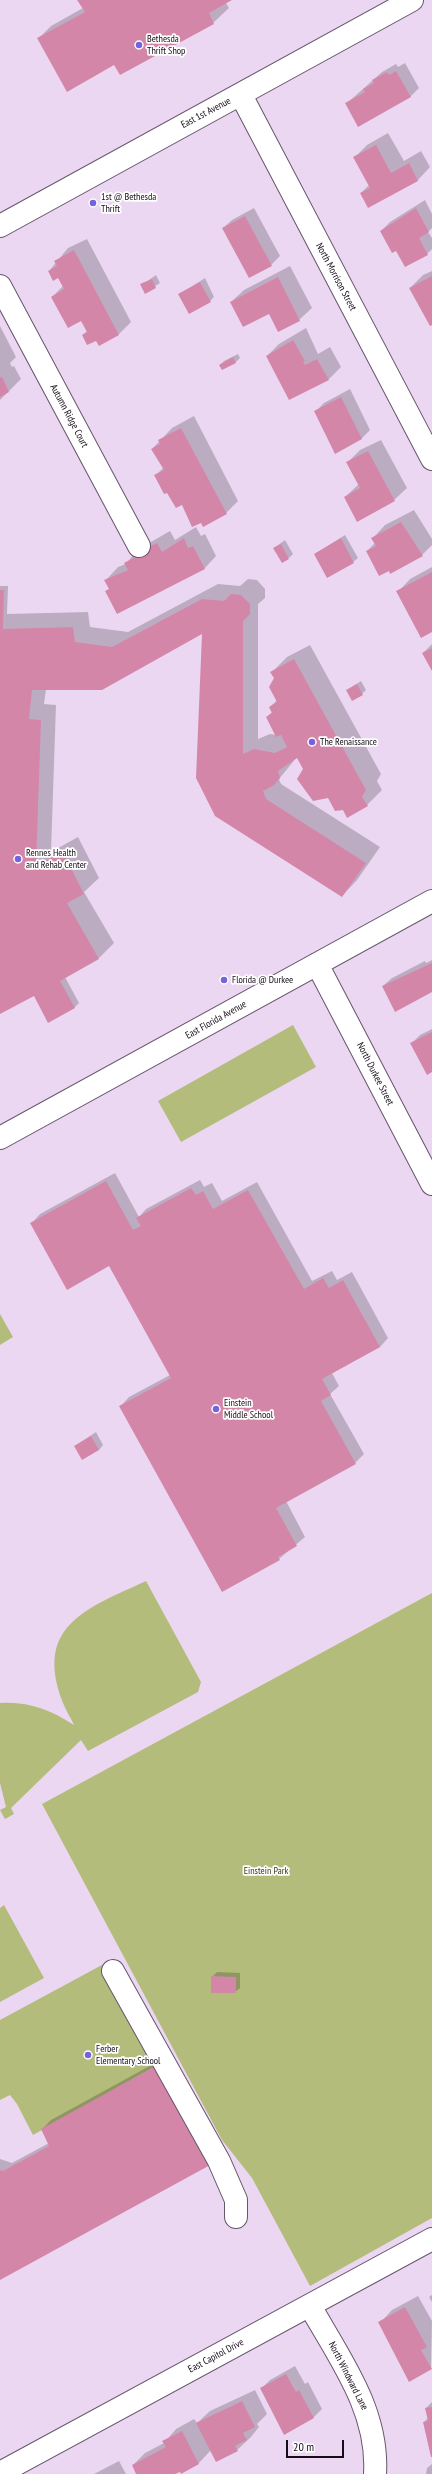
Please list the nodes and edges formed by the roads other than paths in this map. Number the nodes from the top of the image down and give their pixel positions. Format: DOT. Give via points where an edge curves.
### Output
graph roads {
  1 [pos="412,0"];
  2 [pos="241,94"];
  3 [pos="0,226"];
  4 [pos="0,286"];
  5 [pos="432,459"];
  6 [pos="139,546"];
  7 [pos="432,901"];
  8 [pos="317,964"];
  9 [pos="0,1138"];
  10 [pos="432,1184"];
  11 [pos="112,1971"];
  12 [pos="236,2217"];
  13 [pos="432,2239"];
  14 [pos="310,2306"];
  15 [pos="21,2469"];
  16 [pos="0,2473"];
  17 [pos="375,2474"];
  1 -- 2 [label="street, East 1st Avenue"];
  2 -- 3 [label="street, East 1st Avenue"];
  2 -- 5 [label="street, North Morrison Street"];
  4 -- 6 [label="street, Autumn Ridge Court"];
  7 -- 8 [label="street, East Florida Avenue"];
  8 -- 9 [label="street, East Florida Avenue"];
  8 -- 10 [label="street, North Durkee Street"];
  11 -- 12 [label="street" via="219,2161 236,2200"];
  13 -- 14 [label="street, East Capitol Drive"];
  14 -- 15 [label="street, East Capitol Drive"];
  14 -- 17 [label="street, North Windward Lane" via="363,2402 372,2426 376,2452"];
  15 -- 16 [label="street, East Capitol Drive"];
}
